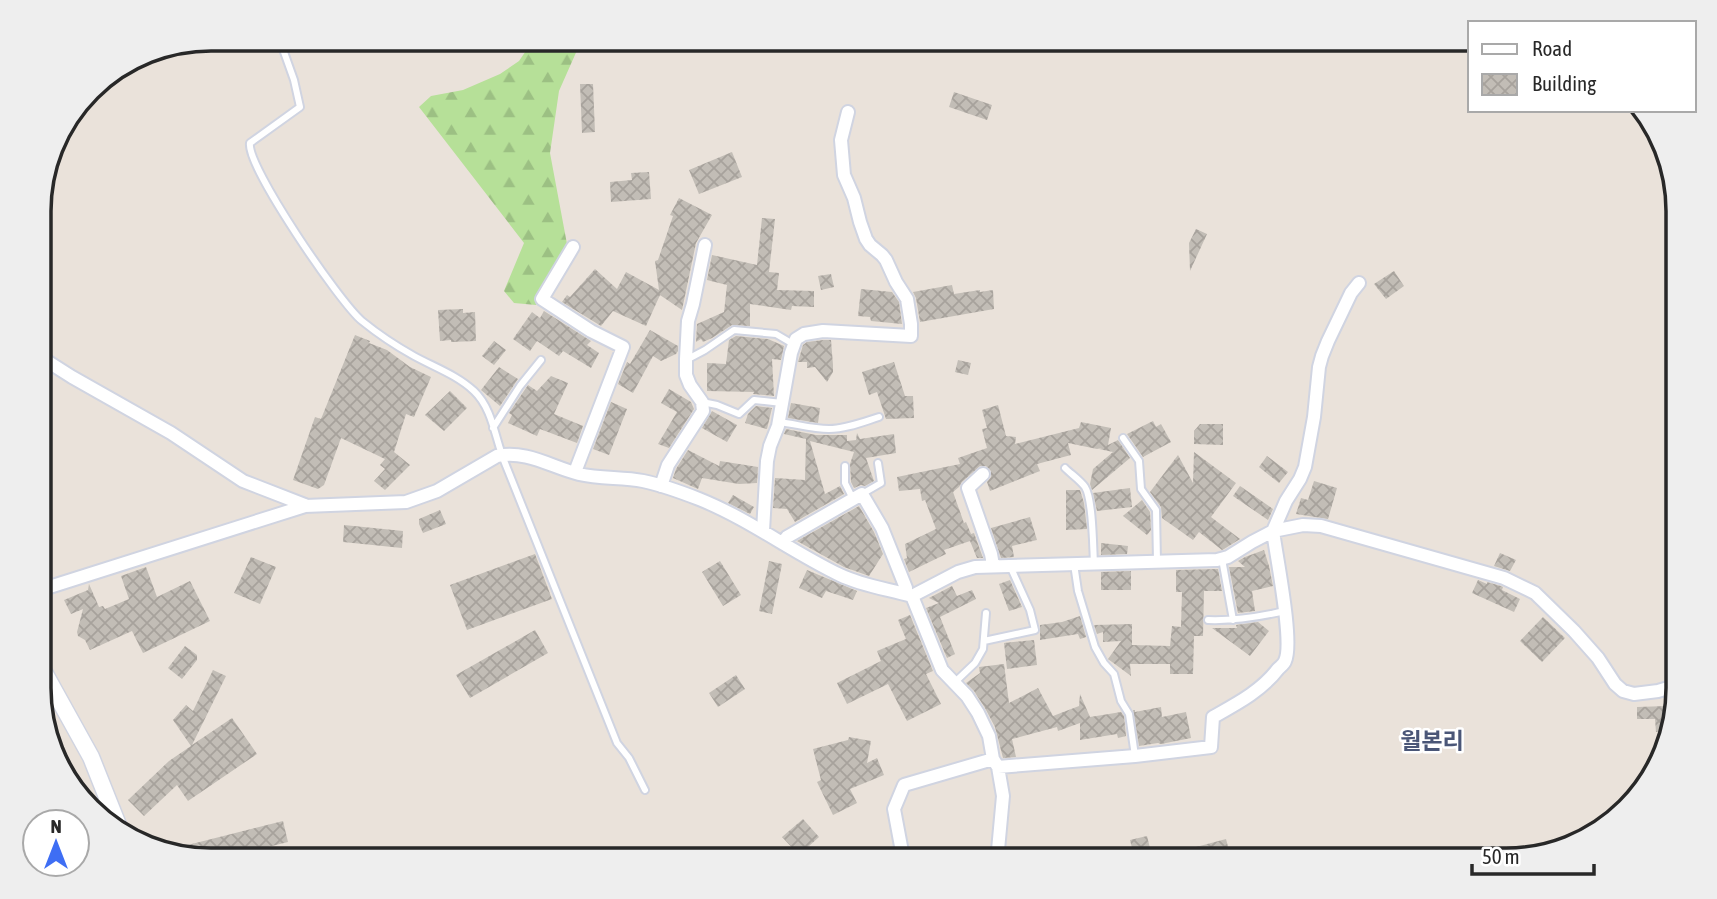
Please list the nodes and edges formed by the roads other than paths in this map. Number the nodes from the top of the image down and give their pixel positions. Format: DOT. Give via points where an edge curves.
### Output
graph roads {
  1 [pos="284,51"];
  2 [pos="848,112"];
  3 [pos="705,244"];
  4 [pos="573,247"];
  5 [pos="1359,283"];
  6 [pos="793,344"];
  7 [pos="686,359"];
  8 [pos="541,360"];
  9 [pos="51,364"];
  10 [pos="702,402"];
  11 [pos="782,403"];
  12 [pos="879,417"];
  13 [pos="779,422"];
  14 [pos="494,428"];
  15 [pos="1123,438"];
  16 [pos="502,455"];
  17 [pos="878,463"];
  18 [pos="845,466"];
  19 [pos="1065,468"];
  20 [pos="575,472"];
  21 [pos="983,474"];
  22 [pos="661,486"];
  23 [pos="858,496"];
  24 [pos="305,506"];
  25 [pos="763,531"];
  26 [pos="1273,531"];
  27 [pos="782,543"];
  28 [pos="1222,559"];
  29 [pos="1157,561"];
  30 [pos="1094,564"];
  31 [pos="993,565"];
  32 [pos="1074,565"];
  33 [pos="1010,566"];
  34 [pos="51,587"];
  35 [pos="908,595"];
  36 [pos="1285,611"];
  37 [pos="986,613"];
  38 [pos="1208,620"];
  39 [pos="1233,620"];
  40 [pos="984,640"];
  41 [pos="954,682"];
  42 [pos="51,685"];
  43 [pos="1666,689"];
  44 [pos="1135,756"];
  45 [pos="995,763"];
  46 [pos="645,790"];
  47 [pos="114,816"];
  48 [pos="901,848"];
  49 [pos="998,848"];
  1 -- 14 [label="lane" via="299,107 250,143 253,160 285,217 352,311 412,355 472,389 484,403"];
  2 -- 6 [label="street" via="841,139 844,175 866,239 886,260 907,299 911,336 823,331 804,334"];
  3 -- 7 [label="street" via="688,321"];
  4 -- 20 [label="street" via="542,299 623,347"];
  5 -- 26 [label="street" via="1322,356 1305,467"];
  6 -- 7 [label="lane" via="776,334 734,330"];
  6 -- 11 [label="street"];
  7 -- 10 [label="street" via="686,375"];
  8 -- 14 [label="lane"];
  9 -- 24 [label="street" via="243,481"];
  10 -- 11 [label="lane" via="739,414 754,400"];
  10 -- 22 [label="street" via="703,411 668,465"];
  11 -- 13 [label="street"];
  12 -- 13 [label="lane" via="831,429"];
  13 -- 25 [label="street" via="767,461"];
  14 -- 16 [label="lane"];
  15 -- 29 [label="lane" via="1139,461 1140,489 1156,510"];
  16 -- 20 [label="street" via="520,454"];
  16 -- 24 [label="street" via="437,491 405,502"];
  16 -- 46 [label="lane" via="617,743"];
  17 -- 23 [label="lane" via="881,483"];
  18 -- 23 [label="lane" via="845,483"];
  19 -- 30 [label="lane" via="1088,494"];
  20 -- 22 [label="street"];
  21 -- 31 [label="street" via="968,488"];
  22 -- 25 [label="street" via="716,506"];
  23 -- 27 [label="street"];
  23 -- 35 [label="street" via="882,528"];
  24 -- 34 [label="street"];
  25 -- 27 [label="street"];
  26 -- 28 [label="street"];
  26 -- 36 [label="street"];
  26 -- 43 [label="street" via="1321,526 1504,578 1535,593 1574,631 1623,691 1634,694"];
  27 -- 35 [label="street" via="843,577"];
  28 -- 29 [label="street"];
  28 -- 39 [label="lane"];
  29 -- 30 [label="street"];
  30 -- 32 [label="street"];
  31 -- 33 [label="street"];
  31 -- 35 [label="street" via="958,572"];
  32 -- 33 [label="street"];
  32 -- 44 [label="lane" via="1095,647 1114,674 1129,715"];
  33 -- 40 [label="lane" via="1035,631"];
  35 -- 41 [label="street" via="942,670"];
  36 -- 39 [label="lane"];
  36 -- 44 [label="street" via="1286,660 1252,695 1213,717 1210,747"];
  37 -- 40 [label="lane"];
  38 -- 39 [label="lane"];
  40 -- 41 [label="lane" via="975,663"];
  41 -- 45 [label="street" via="978,713"];
  42 -- 47 [label="street" via="91,757"];
  44 -- 45 [label="street"];
  45 -- 48 [label="street" via="904,785 894,808"];
  45 -- 49 [label="street" via="1003,796"];
}
